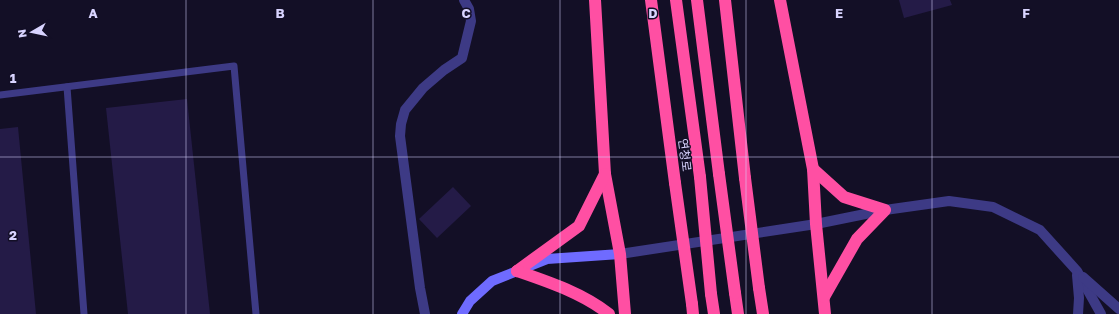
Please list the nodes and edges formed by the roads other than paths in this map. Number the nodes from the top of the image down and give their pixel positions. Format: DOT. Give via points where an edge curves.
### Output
graph roads {
  1 [pos="464,0"];
  2 [pos="595,0"];
  3 [pos="651,0"];
  4 [pos="676,0"];
  5 [pos="697,0"];
  6 [pos="725,0"];
  7 [pos="780,0"];
  8 [pos="66,87"];
  9 [pos="0,95"];
  10 [pos="813,169"];
  11 [pos="605,174"];
  12 [pos="885,210"];
  13 [pos="816,224"];
  14 [pos="620,254"];
  15 [pos="517,270"];
  16 [pos="1077,272"];
  17 [pos="824,297"];
  18 [pos="1119,308"];
  19 [pos="693,309"];
  20 [pos="84,314"];
  21 [pos="256,314"];
  22 [pos="425,314"];
  23 [pos="462,314"];
  24 [pos="609,314"];
  25 [pos="625,314"];
  26 [pos="714,314"];
  27 [pos="738,314"];
  28 [pos="762,314"];
  29 [pos="824,314"];
  30 [pos="1078,314"];
  31 [pos="1101,314"];
  1 -- 22 [label="street" via="472,21 462,58 423,88 405,110 400,124"];
  2 -- 11 [label="highway"];
  3 -- 19 [label="highway, 연청로, bridge"];
  4 -- 26 [label="highway, 연청로, bridge" via="700,177"];
  5 -- 27 [label="highway, bridge"];
  6 -- 28 [label="highway, bridge"];
  7 -- 10 [label="highway"];
  8 -- 9 [label="lane"];
  8 -- 20 [label="lane"];
  8 -- 21 [label="lane" via="234,66"];
  10 -- 12 [label="highway" via="844,197"];
  10 -- 13 [label="highway"];
  11 -- 14 [label="highway"];
  11 -- 15 [label="highway" via="579,226"];
  12 -- 13 [label="street"];
  12 -- 16 [label="street" via="949,201 993,207 1040,230"];
  12 -- 17 [label="highway" via="857,239"];
  13 -- 14 [label="street"];
  13 -- 17 [label="highway"];
  14 -- 15 [label="street" via="547,259"];
  14 -- 25 [label="highway"];
  15 -- 23 [label="street" via="492,281 470,301"];
  15 -- 24 [label="highway" via="560,286 598,305"];
  16 -- 18 [label="street"];
  16 -- 30 [label="street"];
  16 -- 31 [label="street"];
  17 -- 29 [label="highway"];
}
